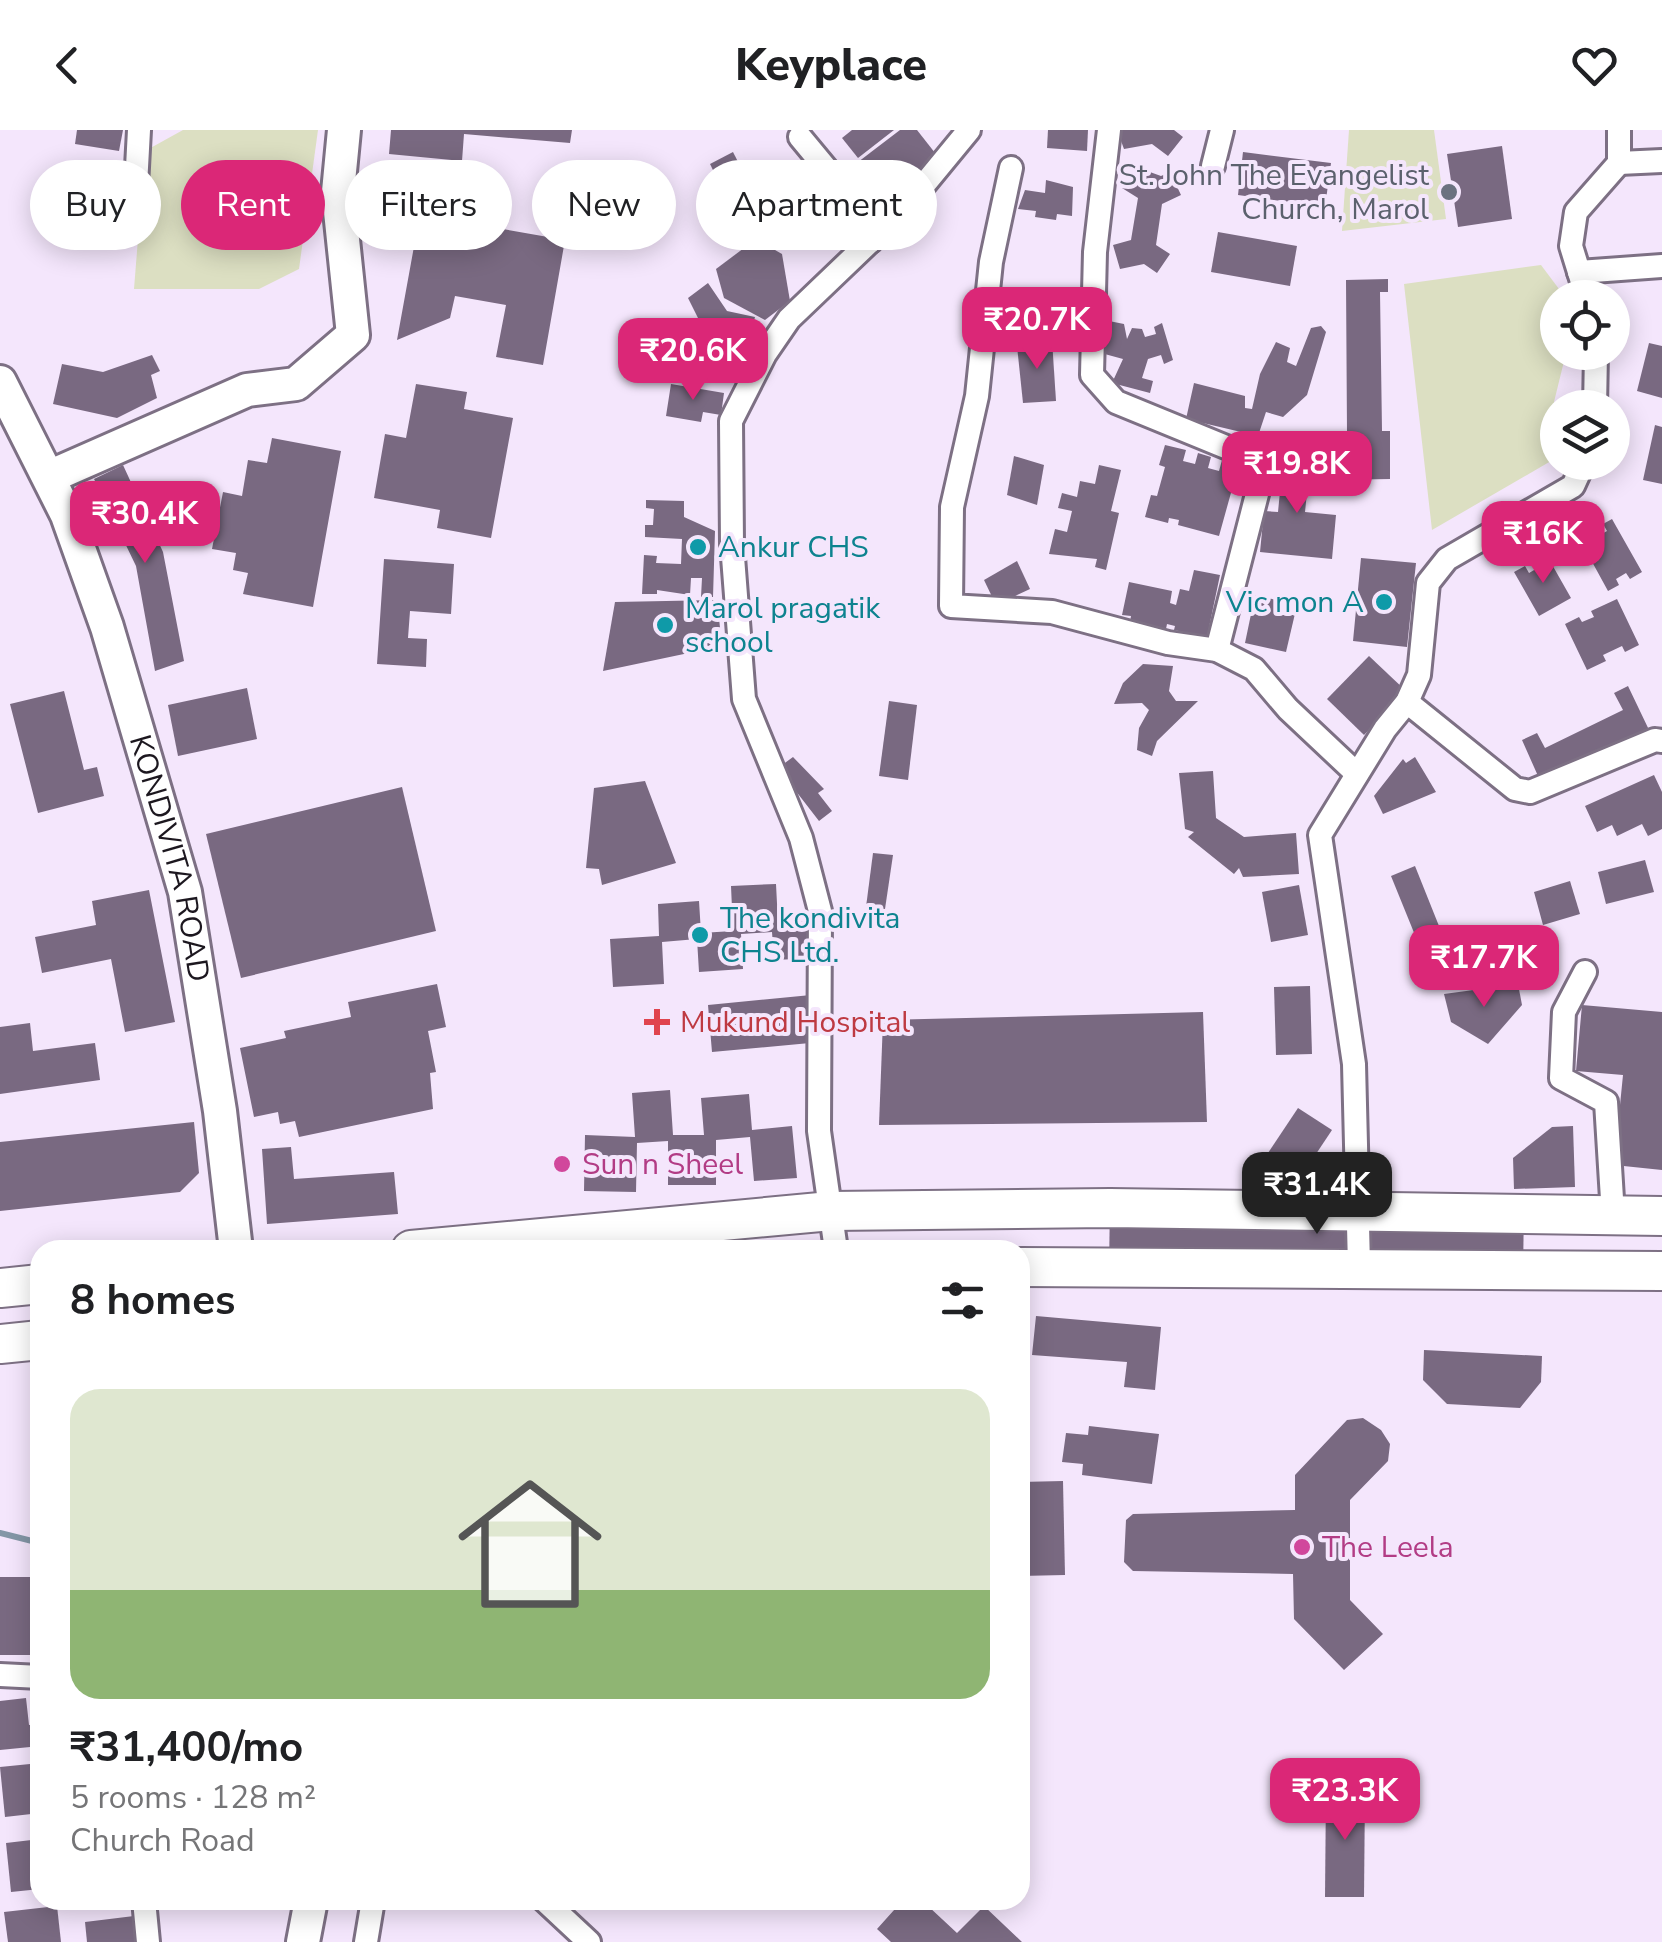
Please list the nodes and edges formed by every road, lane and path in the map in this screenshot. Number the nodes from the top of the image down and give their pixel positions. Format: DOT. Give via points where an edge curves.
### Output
graph roads {
  1 [pos="139,130"];
  2 [pos="344,130"];
  3 [pos="969,130"];
  4 [pos="1110,130"];
  5 [pos="1222,130"];
  6 [pos="1620,130"];
  7 [pos="800,138"];
  8 [pos="137,160"];
  9 [pos="819,160"];
  10 [pos="1662,161"];
  11 [pos="1618,163"];
  12 [pos="1213,166"];
  13 [pos="1011,168"];
  14 [pos="937,169"];
  15 [pos="862,250"];
  16 [pos="1662,266"];
  17 [pos="1578,272"];
  18 [pos="1581,280"];
  19 [pos="0,382"];
  20 [pos="49,477"];
  21 [pos="1575,480"];
  22 [pos="1217,650"];
  23 [pos="1407,702"];
  24 [pos="1662,741"];
  25 [pos="1357,774"];
  26 [pos="1585,972"];
  27 [pos="832,1210"];
  28 [pos="1359,1212"];
  29 [pos="1612,1215"];
  30 [pos="1662,1216"];
  31 [pos="235,1240"];
  32 [pos="516,1240"];
  33 [pos="835,1240"];
  34 [pos="1359,1266"];
  35 [pos="1030,1267"];
  36 [pos="1662,1271"];
  37 [pos="30,1285"];
  38 [pos="0,1288"];
  39 [pos="30,1341"];
  40 [pos="0,1344"];
  41 [pos="0,1675"];
  42 [pos="30,1676"];
  43 [pos="145,1910"];
  44 [pos="309,1910"];
  45 [pos="371,1910"];
  46 [pos="555,1910"];
  47 [pos="148,1942"];
  48 [pos="303,1942"];
  49 [pos="366,1942"];
  50 [pos="589,1942"];
  1 -- 8 [label="street"];
  2 -- 20 [label="street" via="338,192 353,335 296,384 248,390"];
  3 -- 14 [label="street"];
  4 -- 22 [label="street" via="1094,252 1092,375 1116,402 1265,463"];
  5 -- 12 [label="street"];
  6 -- 11 [label="street"];
  7 -- 9 [label="street"];
  10 -- 11 [label="street"];
  11 -- 17 [label="street" via="1576,212 1570,246"];
  13 -- 22 [label="street" via="991,262 977,396 952,507 951,606 1009,606"];
  15 -- 27 [label="street" via="789,319 730,421 744,698 801,838 820,911 819,1131"];
  16 -- 17 [label="street"];
  17 -- 18 [label="street"];
  19 -- 20 [label="street, KONDIVITA ROAD"];
  20 -- 31 [label="street, KONDIVITA ROAD" via="107,626 185,892"];
  21 -- 23 [label="street" via="1448,559 1428,583 1418,675"];
  22 -- 25 [label="street" via="1254,669"];
  23 -- 24 [label="street" via="1514,789 1530,792"];
  23 -- 25 [label="street"];
  25 -- 28 [label="street" via="1320,836 1354,1064"];
  26 -- 29 [label="street" via="1564,1012 1561,1078 1606,1102"];
  27 -- 28 [label="main road"];
  27 -- 32 [label="main road"];
  27 -- 33 [label="street"];
  28 -- 29 [label="main road"];
  28 -- 34 [label="street"];
  29 -- 30 [label="main road"];
  34 -- 35 [label="main road"];
  34 -- 36 [label="main road"];
  37 -- 38 [label="main road"];
  39 -- 40 [label="main road"];
  41 -- 42 [label="street"];
  43 -- 47 [label="street"];
  44 -- 48 [label="street"];
  45 -- 49 [label="street"];
  46 -- 50 [label="street"];
}
